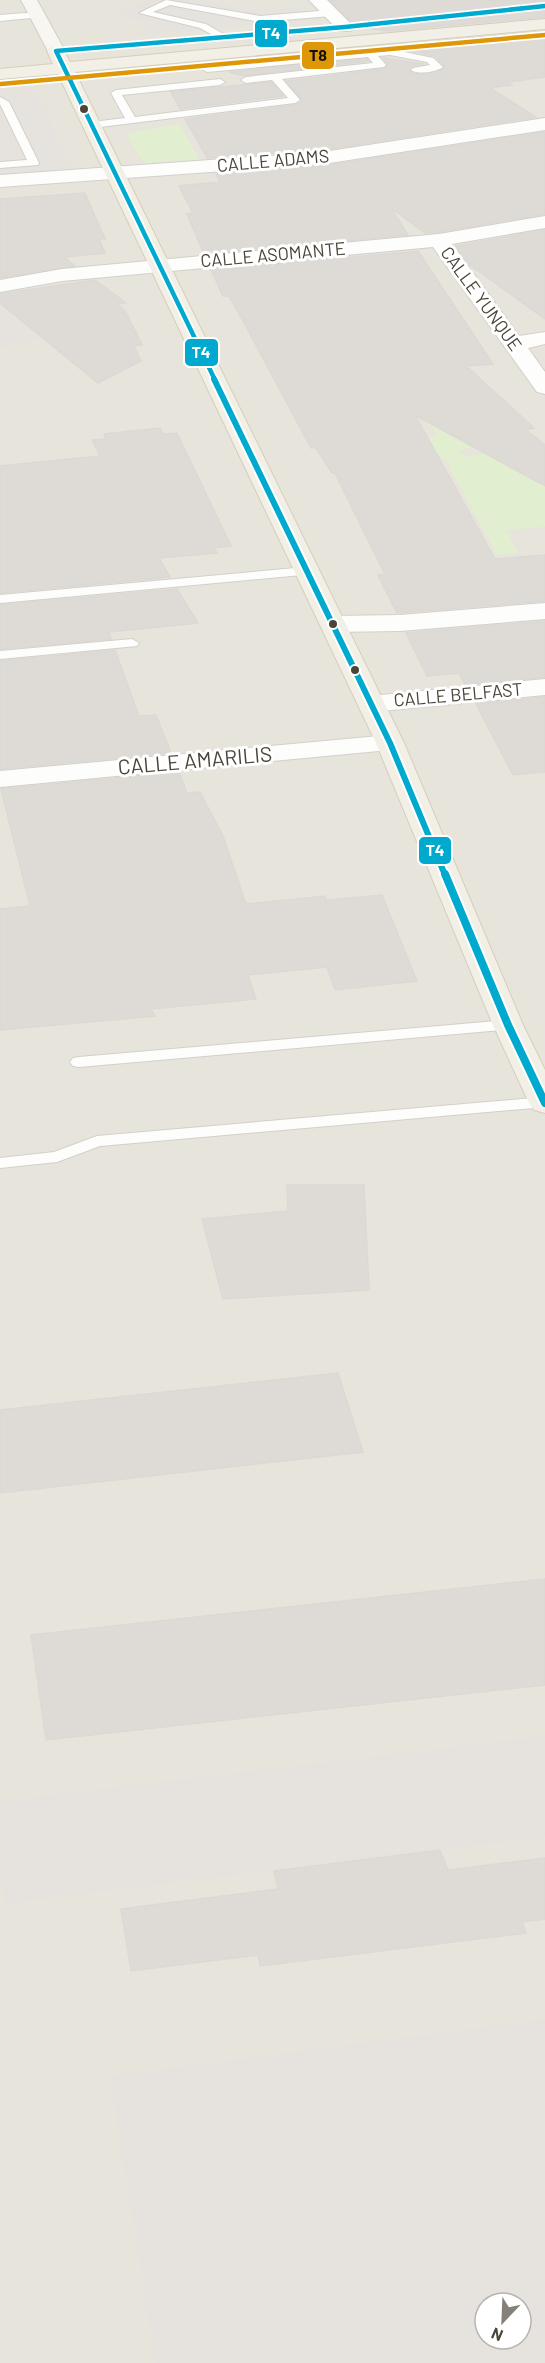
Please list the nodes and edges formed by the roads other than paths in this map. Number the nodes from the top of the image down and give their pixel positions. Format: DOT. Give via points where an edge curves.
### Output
graph roads {
  1 [pos="317,0"];
  2 [pos="545,6"];
  3 [pos="33,8"];
  4 [pos="331,14"];
  5 [pos="0,18"];
  6 [pos="545,24"];
  7 [pos="345,27"];
  8 [pos="222,37"];
  9 [pos="379,49"];
  10 [pos="56,51"];
  11 [pos="34,53"];
  12 [pos="310,56"];
  13 [pos="206,63"];
  14 [pos="66,69"];
  15 [pos="416,70"];
  16 [pos="0,74"];
  17 [pos="275,77"];
  18 [pos="254,78"];
  19 [pos="144,89"];
  20 [pos="0,100"];
  21 [pos="157,109"];
  22 [pos="4,112"];
  23 [pos="132,121"];
  24 [pos="545,124"];
  25 [pos="92,125"];
  26 [pos="0,165"];
  27 [pos="114,174"];
  28 [pos="0,181"];
  29 [pos="545,222"];
  30 [pos="439,240"];
  31 [pos="160,265"];
  32 [pos="0,286"];
  33 [pos="545,338"];
  34 [pos="513,344"];
  35 [pos="545,387"];
  36 [pos="307,571"];
  37 [pos="0,599"];
  38 [pos="545,611"];
  39 [pos="333,624"];
  40 [pos="132,643"];
  41 [pos="0,655"];
  42 [pos="545,687"];
  43 [pos="371,704"];
  44 [pos="390,743"];
  45 [pos="0,779"];
  46 [pos="508,1025"];
  47 [pos="79,1062"];
  48 [pos="545,1102"];
  49 [pos="0,1163"];
  1 -- 4 [label="street"];
  2 -- 7 [label="main road"];
  3 -- 5 [label="lane"];
  3 -- 10 [label="street"];
  4 -- 7 [label="street"];
  4 -- 8 [label="lane" via="260,19 169,2 144,13 203,26"];
  6 -- 9 [label="main road"];
  7 -- 8 [label="main road"];
  8 -- 10 [label="main road"];
  9 -- 12 [label="main road"];
  9 -- 15 [label="lane" via="430,60 438,67"];
  9 -- 17 [label="lane" via="381,65"];
  10 -- 11 [label="main road"];
  10 -- 14 [label="main road"];
  12 -- 13 [label="main road"];
  12 -- 13 [label="lane" via="245,66"];
  13 -- 14 [label="main road"];
  13 -- 19 [label="lane" via="215,83"];
  14 -- 16 [label="main road"];
  14 -- 25 [label="main road"];
  17 -- 18 [label="lane"];
  17 -- 21 [label="lane" via="291,87 295,100"];
  19 -- 21 [label="lane"];
  19 -- 23 [label="lane" via="116,93"];
  20 -- 22 [label="lane" via="4,102"];
  21 -- 23 [label="lane"];
  22 -- 26 [label="lane" via="34,163"];
  23 -- 25 [label="lane"];
  24 -- 27 [label="street, CALLE ADAMS" via="323,158"];
  25 -- 27 [label="main road"];
  27 -- 28 [label="street, CALLE ADAMS"];
  27 -- 31 [label="main road"];
  29 -- 30 [label="street, CALLE ASOMANTE"];
  30 -- 31 [label="street, CALLE ASOMANTE"];
  30 -- 34 [label="street, CALLE YUNQUE"];
  31 -- 32 [label="street, CALLE ASOMANTE"];
  31 -- 36 [label="main road"];
  33 -- 34 [label="street"];
  34 -- 35 [label="street, CALLE YUNQUE"];
  36 -- 37 [label="lane"];
  36 -- 39 [label="main road"];
  38 -- 39 [label="street" via="400,623"];
  39 -- 43 [label="main road"];
  40 -- 41 [label="lane"];
  42 -- 43 [label="street, CALLE BELFAST"];
  43 -- 44 [label="main road"];
  44 -- 45 [label="street, CALLE AMARILIS"];
  44 -- 46 [label="main road"];
  46 -- 47 [label="lane"];
  46 -- 48 [label="main road"];
  48 -- 49 [label="lane" via="97,1141 57,1157"];
}
